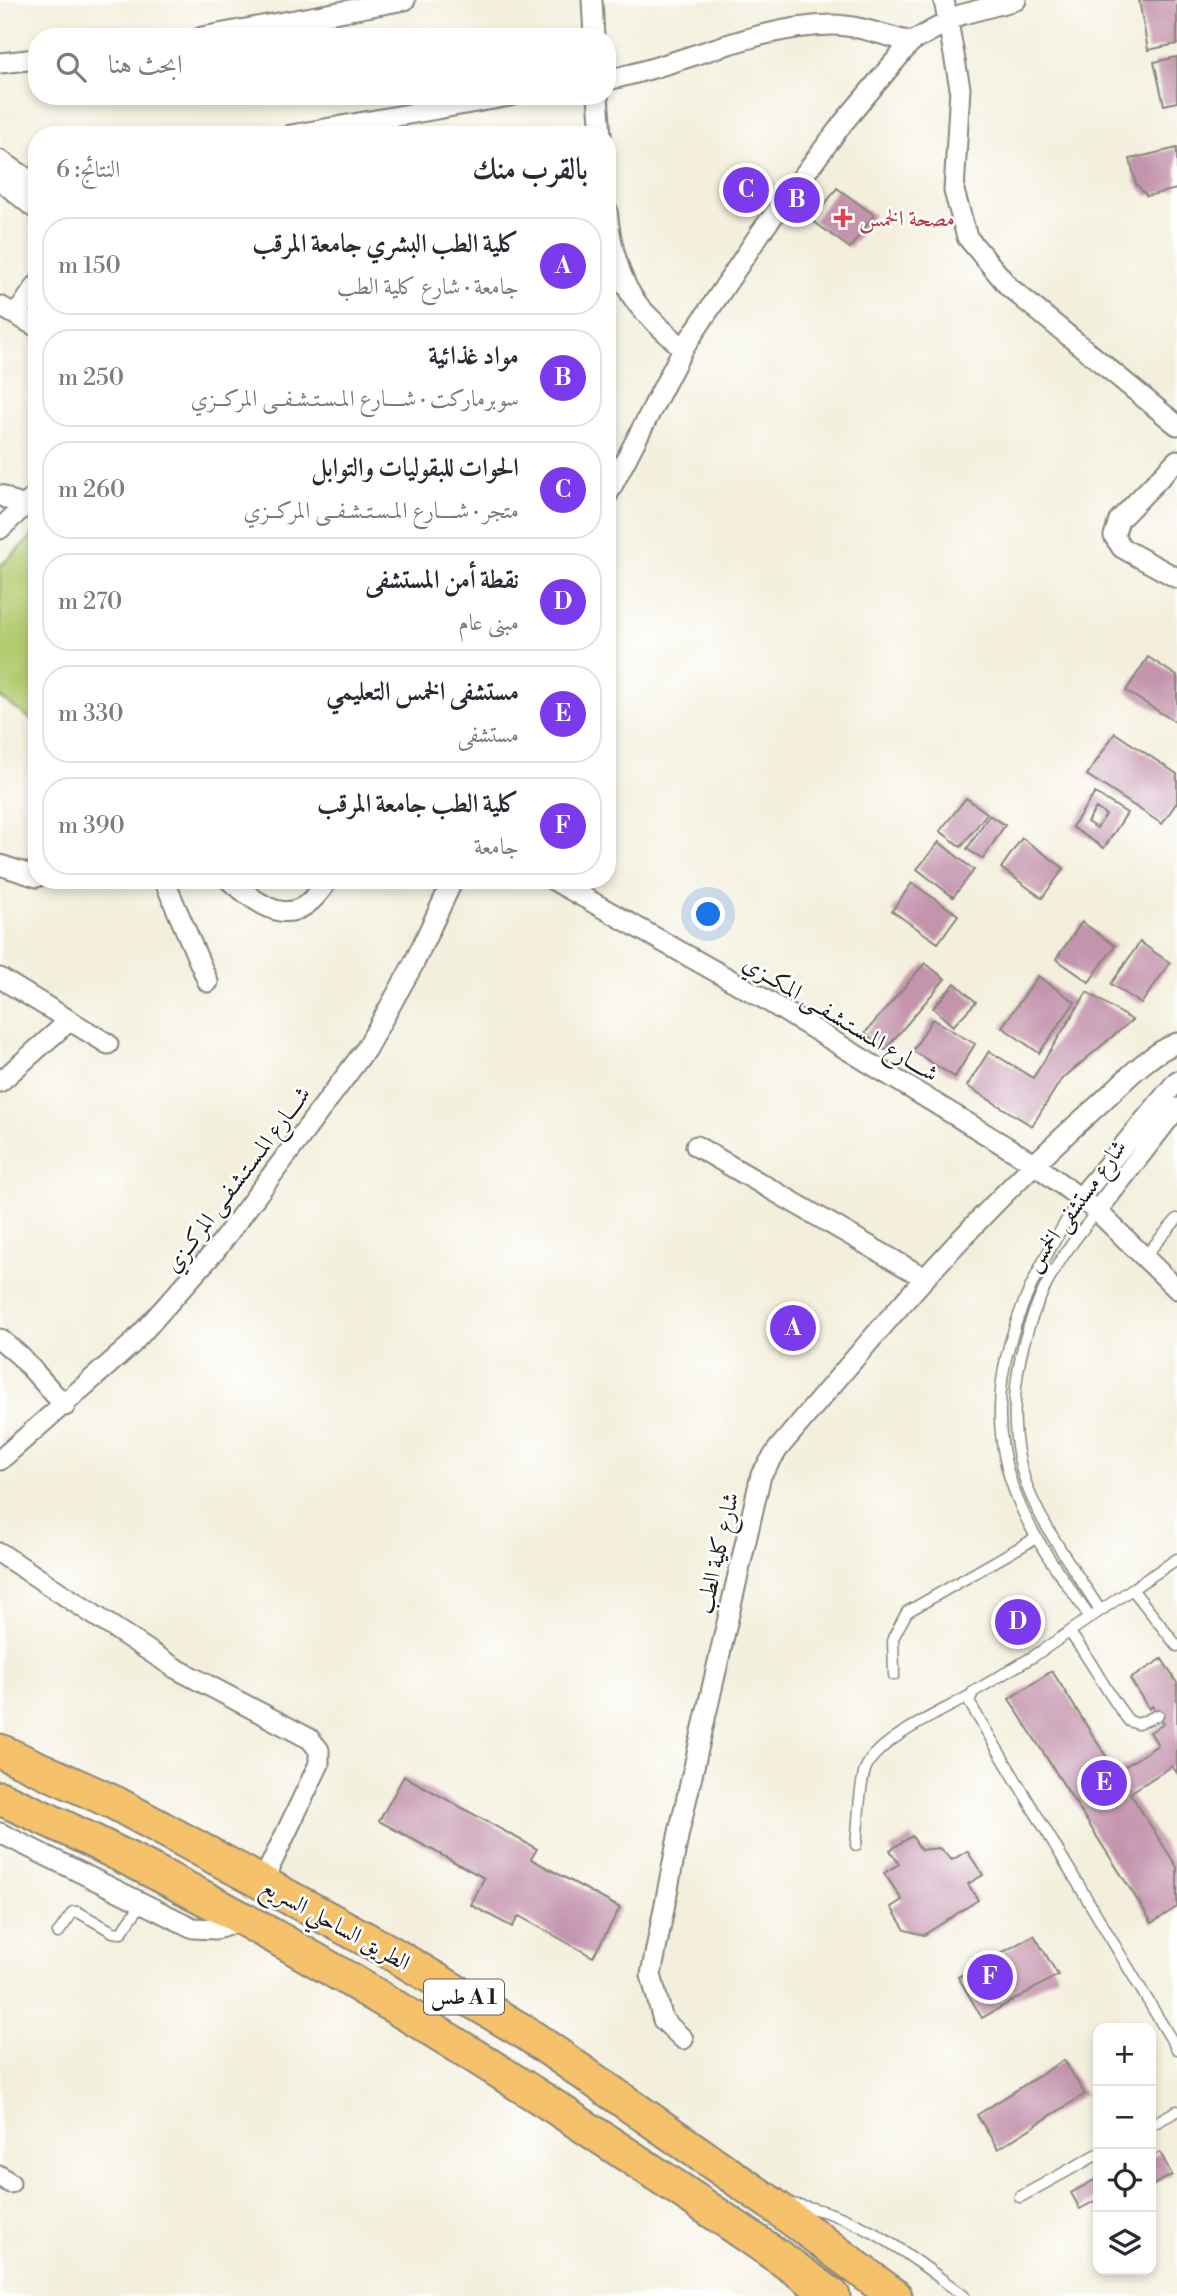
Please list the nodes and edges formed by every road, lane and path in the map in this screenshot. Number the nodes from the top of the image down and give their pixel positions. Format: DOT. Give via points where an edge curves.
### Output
graph roads {
  1 [pos="405,0"];
  2 [pos="592,0"];
  3 [pos="944,0"];
  4 [pos="1016,0"];
  5 [pos="948,20"];
  6 [pos="251,28"];
  7 [pos="594,28"];
  8 [pos="911,42"];
  9 [pos="28,60"];
  10 [pos="0,63"];
  11 [pos="616,77"];
  12 [pos="459,105"];
  13 [pos="599,105"];
  14 [pos="342,126"];
  15 [pos="600,126"];
  16 [pos="0,160"];
  17 [pos="28,176"];
  18 [pos="28,178"];
  19 [pos="0,179"];
  20 [pos="28,202"];
  21 [pos="616,262"];
  22 [pos="28,293"];
  23 [pos="8,311"];
  24 [pos="28,322"];
  25 [pos="683,349"];
  26 [pos="1177,425"];
  27 [pos="1177,460"];
  28 [pos="616,479"];
  29 [pos="0,495"];
  30 [pos="28,501"];
  31 [pos="28,503"];
  32 [pos="0,529"];
  33 [pos="1177,578"];
  34 [pos="0,865"];
  35 [pos="28,874"];
  36 [pos="168,889"];
  37 [pos="240,889"];
  38 [pos="320,889"];
  39 [pos="449,889"];
  40 [pos="569,889"];
  41 [pos="0,978"];
  42 [pos="208,982"];
  43 [pos="69,1021"];
  44 [pos="1177,1043"];
  45 [pos="108,1045"];
  46 [pos="1177,1081"];
  47 [pos="0,1082"];
  48 [pos="1177,1108"];
  49 [pos="696,1146"];
  50 [pos="1033,1163"];
  51 [pos="1080,1198"];
  52 [pos="1097,1211"];
  53 [pos="1177,1219"];
  54 [pos="1144,1257"];
  55 [pos="923,1277"];
  56 [pos="1177,1289"];
  57 [pos="0,1339"];
  58 [pos="65,1406"];
  59 [pos="0,1460"];
  60 [pos="1036,1538"];
  61 [pos="0,1553"];
  62 [pos="1177,1559"];
  63 [pos="1132,1589"];
  64 [pos="1100,1610"];
  65 [pos="1089,1616"];
  66 [pos="1069,1632"];
  67 [pos="1177,1646"];
  68 [pos="894,1675"];
  69 [pos="969,1696"];
  70 [pos="1158,1714"];
  71 [pos="0,1751"];
  72 [pos="0,1798"];
  73 [pos="0,1833"];
  74 [pos="856,1845"];
  75 [pos="262,1883"];
  76 [pos="142,1903"];
  77 [pos="247,1919"];
  78 [pos="58,1933"];
  79 [pos="683,2039"];
  80 [pos="1177,2049"];
  81 [pos="1177,2111"];
  82 [pos="1156,2123"];
  83 [pos="1093,2157"];
  84 [pos="1020,2197"];
  85 [pos="772,2204"];
  86 [pos="822,2293"];
  87 [pos="895,2296"];
  88 [pos="964,2296"];
  1 -- 6 [label="street"];
  2 -- 7 [label="street"];
  3 -- 5 [label="street"];
  4 -- 5 [label="street"];
  5 -- 8 [label="street"];
  5 -- 26 [label="street" via="960,88 954,191 967,237 1009,287"];
  8 -- 11 [label="street" via="835,25 785,30"];
  8 -- 25 [label="street" via="761,232"];
  9 -- 10 [label="street"];
  12 -- 14 [label="street"];
  13 -- 15 [label="street"];
  16 -- 17 [label="street"];
  18 -- 19 [label="street"];
  19 -- 20 [label="street"];
  21 -- 25 [label="street" via="639,306"];
  22 -- 23 [label="street"];
  23 -- 24 [label="street"];
  25 -- 28 [label="street"];
  27 -- 33 [label="street" via="1119,520 1114,536 1122,548"];
  29 -- 30 [label="street"];
  31 -- 32 [label="street"];
  34 -- 35 [label="street"];
  36 -- 42 [label="street"];
  37 -- 38 [label="street" via="275,912 290,912 306,906"];
  39 -- 58 [label="street, شــــارع المـسـتـشـفــى المركــزي" via="366,1049 215,1251 132,1345"];
  40 -- 50 [label="street, شــــارع المـسـتـشـفــى المكــزي" via="761,997"];
  41 -- 43 [label="street"];
  43 -- 45 [label="street"];
  43 -- 47 [label="street"];
  44 -- 50 [label="street, شارع كلية الطب" via="1144,1064"];
  46 -- 51 [label="street, شارع مستشفى الخمس"];
  48 -- 52 [label="street, شارع مستشفى الخمس"];
  49 -- 55 [label="street"];
  50 -- 51 [label="street, شــــارع المـسـتـشـفــى المكــزي"];
  50 -- 55 [label="street, شارع كلية الطب"];
  51 -- 52 [label="street, شــــارع المـسـتـشـفــى المكــزي"];
  51 -- 60 [label="lane, شارع مستشفى الخمس" via="1022,1301 1008,1343 1001,1387 1006,1465"];
  52 -- 54 [label="street, شــــارع المـسـتـشـفــى المكــزي"];
  52 -- 64 [label="lane, شارع مستشفى الخمس" via="1052,1273 1035,1307 1022,1346 1015,1427 1020,1462 1046,1528"];
  53 -- 54 [label="lane"];
  54 -- 56 [label="street, شــــارع المـسـتـشـفــى المكــزي"];
  55 -- 79 [label="street, شارع كلية الطب" via="761,1475 651,1975 663,2020"];
  57 -- 58 [label="street"];
  58 -- 59 [label="street, شــــارع المـسـتـشـفــى المركــزي"];
  60 -- 65 [label="lane, شارع مستشفى الخمس"];
  60 -- 68 [label="lane" via="906,1612 893,1638"];
  61 -- 75 [label="street" via="175,1668 310,1738 319,1749 319,1764"];
  62 -- 63 [label="lane"];
  63 -- 64 [label="lane"];
  63 -- 67 [label="lane"];
  64 -- 65 [label="lane"];
  65 -- 66 [label="lane"];
  66 -- 69 [label="lane"];
  66 -- 70 [label="lane" via="1129,1721 1138,1724"];
  69 -- 74 [label="lane" via="885,1744 870,1759 863,1779"];
  69 -- 80 [label="lane" via="971,1709"];
  71 -- 75 [label="highway, الطريق الساحلي السريع / طس A 1" via="115,1803"];
  72 -- 77 [label="highway, الطريق الساحلي السريع / طس A 1"];
  73 -- 76 [label="street"];
  75 -- 85 [label="highway, الطريق الساحلي السريع / طس A 1" via="526,2033"];
  76 -- 77 [label="street" via="201,1929 224,1928"];
  76 -- 78 [label="lane" via="121,1933 78,1912 73,1912"];
  77 -- 86 [label="highway, الطريق الساحلي السريع / طس A 1" via="489,2065 667,2180"];
  81 -- 82 [label="lane"];
  83 -- 84 [label="lane"];
  85 -- 87 [label="highway, الطريق الساحلي السريع / طس A 1"];
  85 -- 88 [label="lane" via="809,2207 861,2224"];
}
